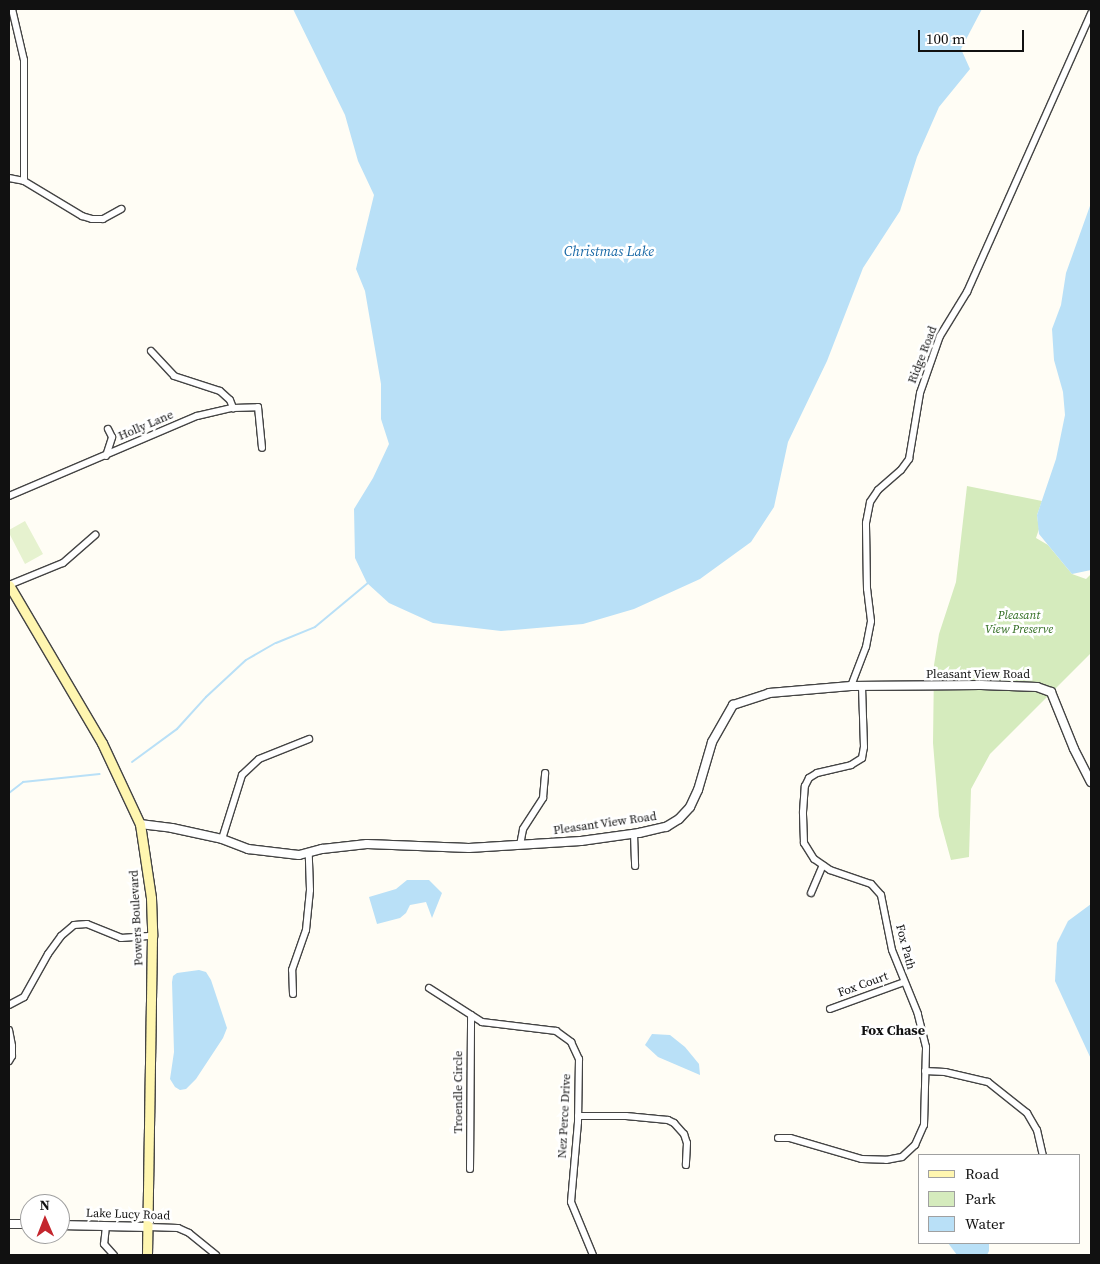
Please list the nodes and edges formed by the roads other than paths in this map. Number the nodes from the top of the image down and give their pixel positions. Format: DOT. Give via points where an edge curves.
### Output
graph roads {
  1 [pos="12,9"];
  2 [pos="1091,13"];
  3 [pos="9,178"];
  4 [pos="24,181"];
  5 [pos="121,208"];
  6 [pos="151,350"];
  7 [pos="233,408"];
  8 [pos="108,429"];
  9 [pos="262,448"];
  10 [pos="106,456"];
  11 [pos="9,496"];
  12 [pos="95,535"];
  13 [pos="9,585"];
  14 [pos="851,686"];
  15 [pos="862,686"];
  16 [pos="309,739"];
  17 [pos="546,773"];
  18 [pos="1091,782"];
  19 [pos="140,824"];
  20 [pos="634,834"];
  21 [pos="222,839"];
  22 [pos="520,845"];
  23 [pos="309,852"];
  24 [pos="824,865"];
  25 [pos="635,866"];
  26 [pos="811,893"];
  27 [pos="152,936"];
  28 [pos="904,982"];
  29 [pos="429,988"];
  30 [pos="292,994"];
  31 [pos="9,1005"];
  32 [pos="830,1009"];
  33 [pos="471,1015"];
  34 [pos="9,1030"];
  35 [pos="9,1061"];
  36 [pos="925,1071"];
  37 [pos="578,1116"];
  38 [pos="778,1138"];
  39 [pos="1043,1154"];
  40 [pos="686,1165"];
  41 [pos="470,1169"];
  42 [pos="70,1225"];
  43 [pos="106,1226"];
  44 [pos="148,1227"];
  45 [pos="114,1255"];
  46 [pos="147,1255"];
  47 [pos="216,1255"];
  48 [pos="593,1255"];
  1 -- 4 [label="street" via="24,60"];
  2 -- 14 [label="street, Ridge Road" via="967,292 940,336 920,393 909,460 870,502 866,523 871,621 866,647"];
  3 -- 4 [label="street"];
  4 -- 5 [label="street" via="92,219 104,219"];
  6 -- 7 [label="street" via="174,376 220,390"];
  7 -- 9 [label="street, Holly Lane" via="258,407"];
  7 -- 10 [label="street, Holly Lane" via="197,416"];
  8 -- 10 [label="street" via="112,437"];
  10 -- 11 [label="street, Holly Lane"];
  12 -- 13 [label="street" via="64,563"];
  13 -- 19 [label="main road, Powers Boulevard" via="102,743"];
  14 -- 15 [label="street, Pleasant View Road"];
  14 -- 20 [label="street, Pleasant View Road" via="769,693 733,705 712,742 690,807 666,827"];
  15 -- 18 [label="street, Pleasant View Road" via="1037,687 1052,692"];
  15 -- 24 [label="street, Fox Path" via="862,758 850,765 817,773 805,786 804,843 814,859"];
  16 -- 21 [label="street" via="258,759 242,775"];
  17 -- 22 [label="street" via="543,798 523,829"];
  19 -- 21 [label="street, Pleasant View Road"];
  19 -- 27 [label="main road, Powers Boulevard" via="151,898"];
  20 -- 22 [label="street, Pleasant View Road"];
  20 -- 25 [label="street"];
  21 -- 23 [label="street, Pleasant View Road" via="248,850 299,855"];
  22 -- 23 [label="street, Pleasant View Road" via="469,848 367,844"];
  23 -- 30 [label="street" via="306,930 292,970"];
  24 -- 26 [label="street"];
  24 -- 28 [label="street, Fox Path" via="871,884 880,895 892,950"];
  27 -- 31 [label="street" via="121,938 94,926 74,925 48,954 24,997"];
  27 -- 44 [label="main road, Powers Boulevard"];
  28 -- 32 [label="street, Fox Court"];
  28 -- 36 [label="street, Fox Path" via="918,1014 926,1047"];
  29 -- 33 [label="street, Nez Perce Drive"];
  33 -- 37 [label="street, Nez Perce Drive" via="482,1022 556,1031 571,1042 579,1059"];
  33 -- 41 [label="street, Troendle Circle"];
  34 -- 35 [label="street" via="12,1046"];
  36 -- 38 [label="street, Fox Path" via="924,1125 915,1145 902,1157 862,1159 790,1138"];
  36 -- 39 [label="street" via="988,1082 1027,1113 1037,1130"];
  37 -- 40 [label="street" via="668,1120 684,1134"];
  37 -- 48 [label="street, Nez Perce Drive" via="571,1202"];
  42 -- 43 [label="street, Lake Lucy Road"];
  43 -- 44 [label="street, Lake Lucy Road"];
  43 -- 45 [label="street" via="104,1244"];
  44 -- 46 [label="main road, Powers Boulevard"];
  44 -- 47 [label="street, Lake Lucy Road" via="178,1228"];
}
